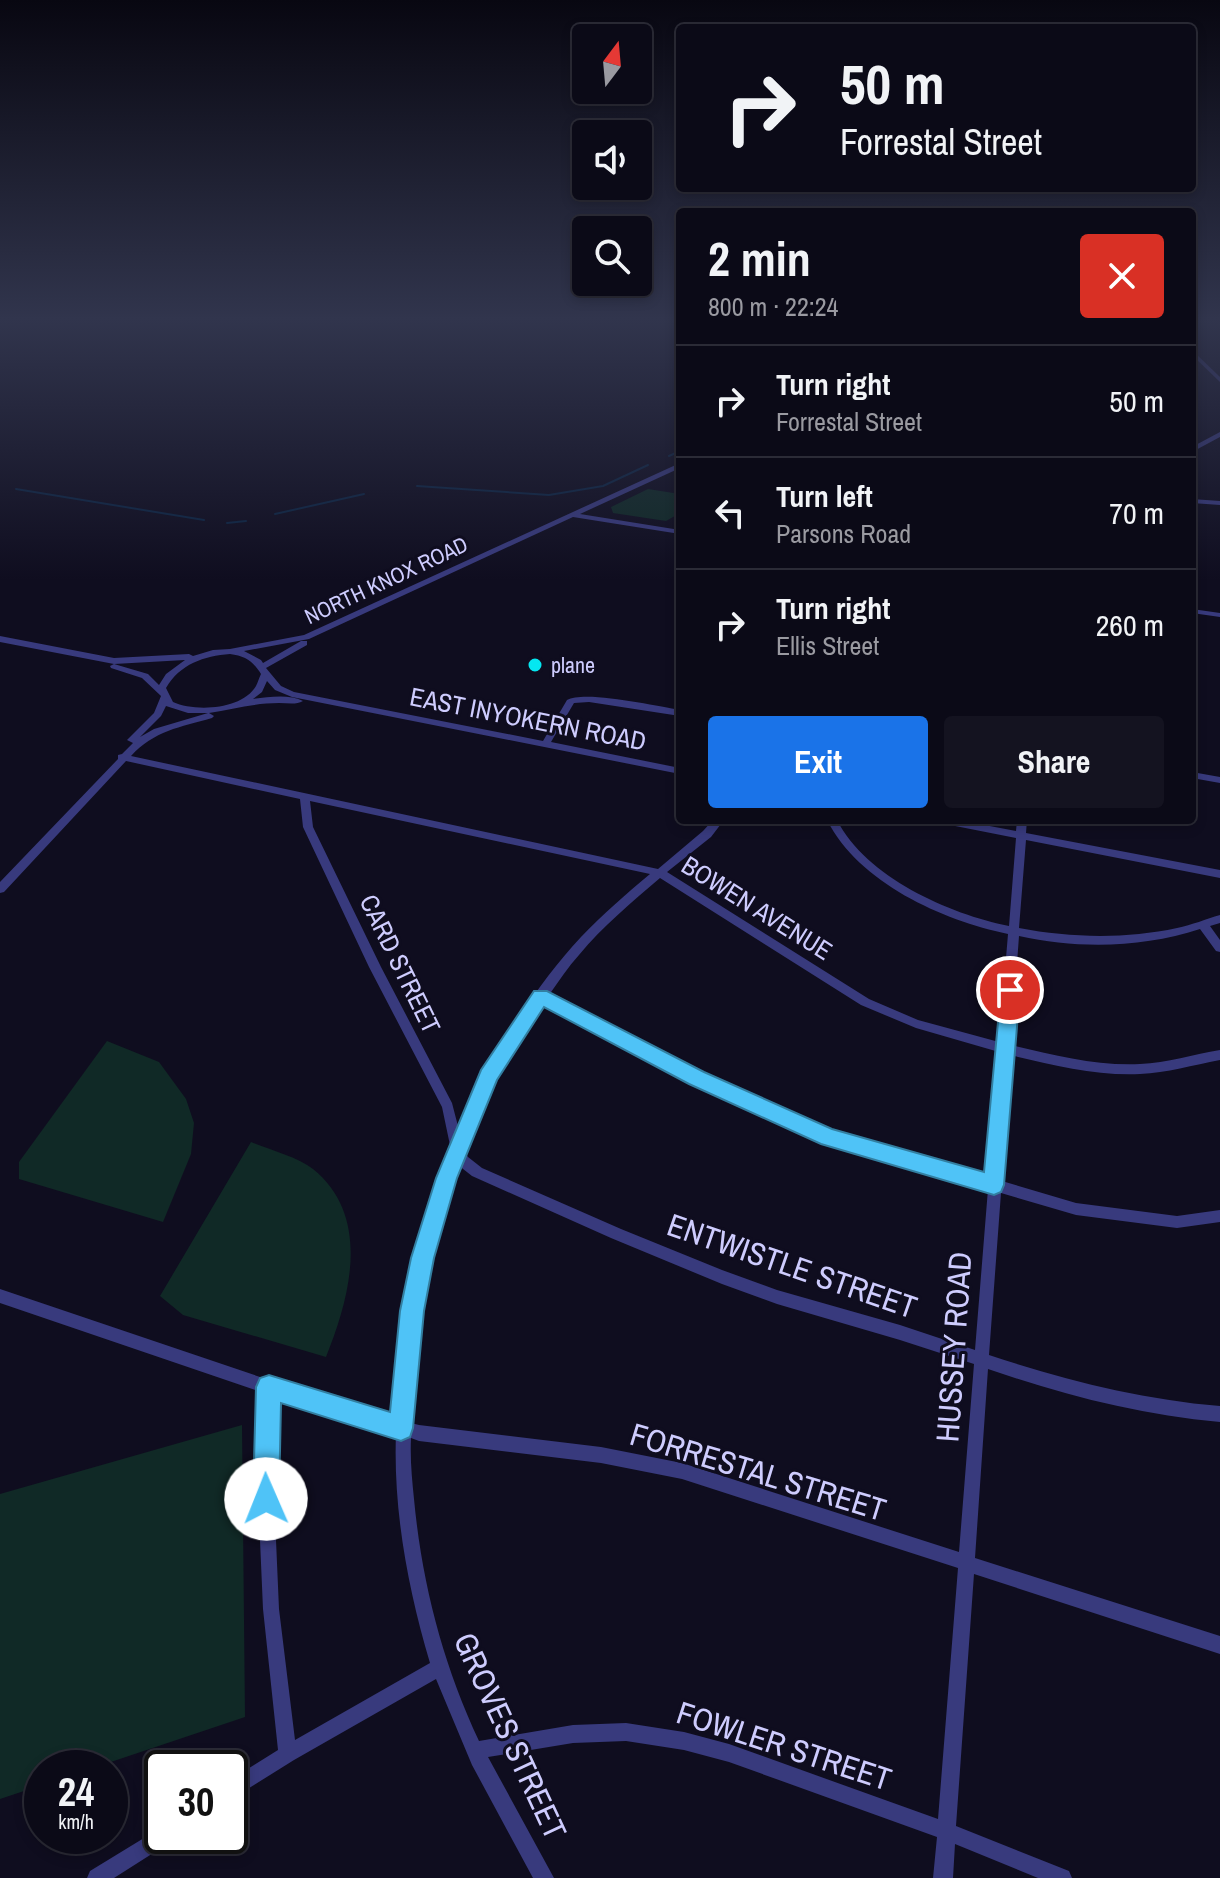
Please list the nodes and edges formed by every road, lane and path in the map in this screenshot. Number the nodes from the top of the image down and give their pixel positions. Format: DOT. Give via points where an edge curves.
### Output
graph roads {
  1 [pos="1220,434"];
  2 [pos="1196,448"];
  3 [pos="676,467"];
  4 [pos="1196,501"];
  5 [pos="1220,503"];
  6 [pos="572,514"];
  7 [pos="676,531"];
  8 [pos="513,542"];
  9 [pos="1196,612"];
  10 [pos="1220,615"];
  11 [pos="0,642"];
  12 [pos="226,652"];
  13 [pos="196,657"];
  14 [pos="264,670"];
  15 [pos="164,695"];
  16 [pos="240,704"];
  17 [pos="220,710"];
  18 [pos="367,711"];
  19 [pos="676,712"];
  20 [pos="545,745"];
  21 [pos="121,757"];
  22 [pos="676,770"];
  23 [pos="1196,776"];
  24 [pos="1220,780"];
  25 [pos="305,796"];
  26 [pos="715,824"];
  27 [pos="834,824"];
  28 [pos="980,824"];
  29 [pos="1021,828"];
  30 [pos="661,873"];
  31 [pos="1220,874"];
  32 [pos="0,889"];
  33 [pos="1220,919"];
  34 [pos="1204,926"];
  35 [pos="1015,932"];
  36 [pos="1220,948"];
  37 [pos="541,996"];
  38 [pos="1005,1048"];
  39 [pos="1220,1055"];
  40 [pos="457,1150"];
  41 [pos="994,1185"];
  42 [pos="1220,1216"];
  43 [pos="0,1296"];
  44 [pos="980,1359"];
  45 [pos="269,1387"];
  46 [pos="1220,1414"];
  47 [pos="401,1428"];
  48 [pos="967,1564"];
  49 [pos="1220,1645"];
  50 [pos="439,1667"];
  51 [pos="477,1750"];
  52 [pos="288,1754"];
  53 [pos="248,1780"];
  54 [pos="946,1831"];
  55 [pos="144,1848"];
  56 [pos="97,1878"];
  57 [pos="544,1878"];
  58 [pos="943,1878"];
  59 [pos="1062,1878"];
  1 -- 2 [label="street"];
  3 -- 6 [label="street, NORTH KNOX ROAD"];
  4 -- 5 [label="street"];
  6 -- 7 [label="street"];
  6 -- 8 [label="street, NORTH KNOX ROAD"];
  8 -- 12 [label="street, NORTH KNOX ROAD" via="306,637"];
  8 -- 14 [label="street, NORTH KNOX ROAD"];
  9 -- 10 [label="street"];
  11 -- 13 [label="street" via="114,661"];
  11 -- 15 [label="street" via="127,669 145,676"];
  12 -- 13 [label="street"];
  12 -- 14 [label="street" via="242,653"];
  13 -- 15 [label="street" via="172,670"];
  14 -- 16 [label="street" via="259,690"];
  14 -- 18 [label="street, EAST INYOKERN ROAD" via="284,692"];
  15 -- 17 [label="street" via="179,709"];
  15 -- 21 [label="street" via="158,714"];
  16 -- 17 [label="street"];
  16 -- 18 [label="street, EAST INYOKERN ROAD" via="287,700"];
  17 -- 21 [label="street" via="157,731"];
  18 -- 20 [label="street, EAST INYOKERN ROAD"];
  19 -- 20 [label="street" via="571,700"];
  20 -- 22 [label="street, EAST INYOKERN ROAD"];
  21 -- 25 [label="street, BOWEN AVENUE"];
  21 -- 32 [label="street"];
  23 -- 24 [label="street"];
  25 -- 30 [label="street, BOWEN AVENUE"];
  25 -- 40 [label="street, CARD STREET" via="308,827 448,1107"];
  26 -- 30 [label="street, GROVES STREET"];
  27 -- 35 [label="street" via="864,861 895,886 953,915"];
  28 -- 29 [label="street"];
  29 -- 31 [label="street"];
  29 -- 35 [label="street, HUSSEY ROAD"];
  30 -- 37 [label="street, GROVES STREET" via="596,930"];
  30 -- 38 [label="street, BOWEN AVENUE" via="887,1014"];
  33 -- 34 [label="street"];
  34 -- 35 [label="street" via="1113,941"];
  34 -- 36 [label="street"];
  35 -- 38 [label="street, HUSSEY ROAD"];
  37 -- 40 [label="street, GROVES STREET" via="488,1076"];
  37 -- 41 [label="street" via="696,1078 829,1137"];
  38 -- 39 [label="street, BOWEN AVENUE" via="1055,1061 1143,1069"];
  38 -- 41 [label="street, HUSSEY ROAD"];
  40 -- 44 [label="street, ENTWISTLE STREET" via="477,1172 698,1268"];
  40 -- 47 [label="street, GROVES STREET" via="422,1258"];
  41 -- 42 [label="street" via="1076,1209 1139,1219 1177,1222"];
  41 -- 44 [label="street, HUSSEY ROAD"];
  43 -- 45 [label="street, FORRESTAL STREET"];
  44 -- 46 [label="street, ENTWISTLE STREET" via="1128,1401"];
  44 -- 48 [label="street, HUSSEY ROAD"];
  45 -- 47 [label="street, FORRESTAL STREET"];
  45 -- 52 [label="street" via="265,1471 271,1609"];
  47 -- 48 [label="street, FORRESTAL STREET" via="682,1471"];
  47 -- 50 [label="street, GROVES STREET" via="414,1575"];
  48 -- 49 [label="street, FORRESTAL STREET"];
  48 -- 54 [label="street, HUSSEY ROAD"];
  50 -- 51 [label="street, GROVES STREET"];
  50 -- 52 [label="street"];
  51 -- 54 [label="street, FOWLER STREET" via="586,1733 626,1732 684,1741"];
  51 -- 57 [label="street, GROVES STREET"];
  52 -- 53 [label="street"];
  54 -- 58 [label="street, HUSSEY ROAD"];
  54 -- 59 [label="street, FOWLER STREET"];
  55 -- 56 [label="street"];
}
